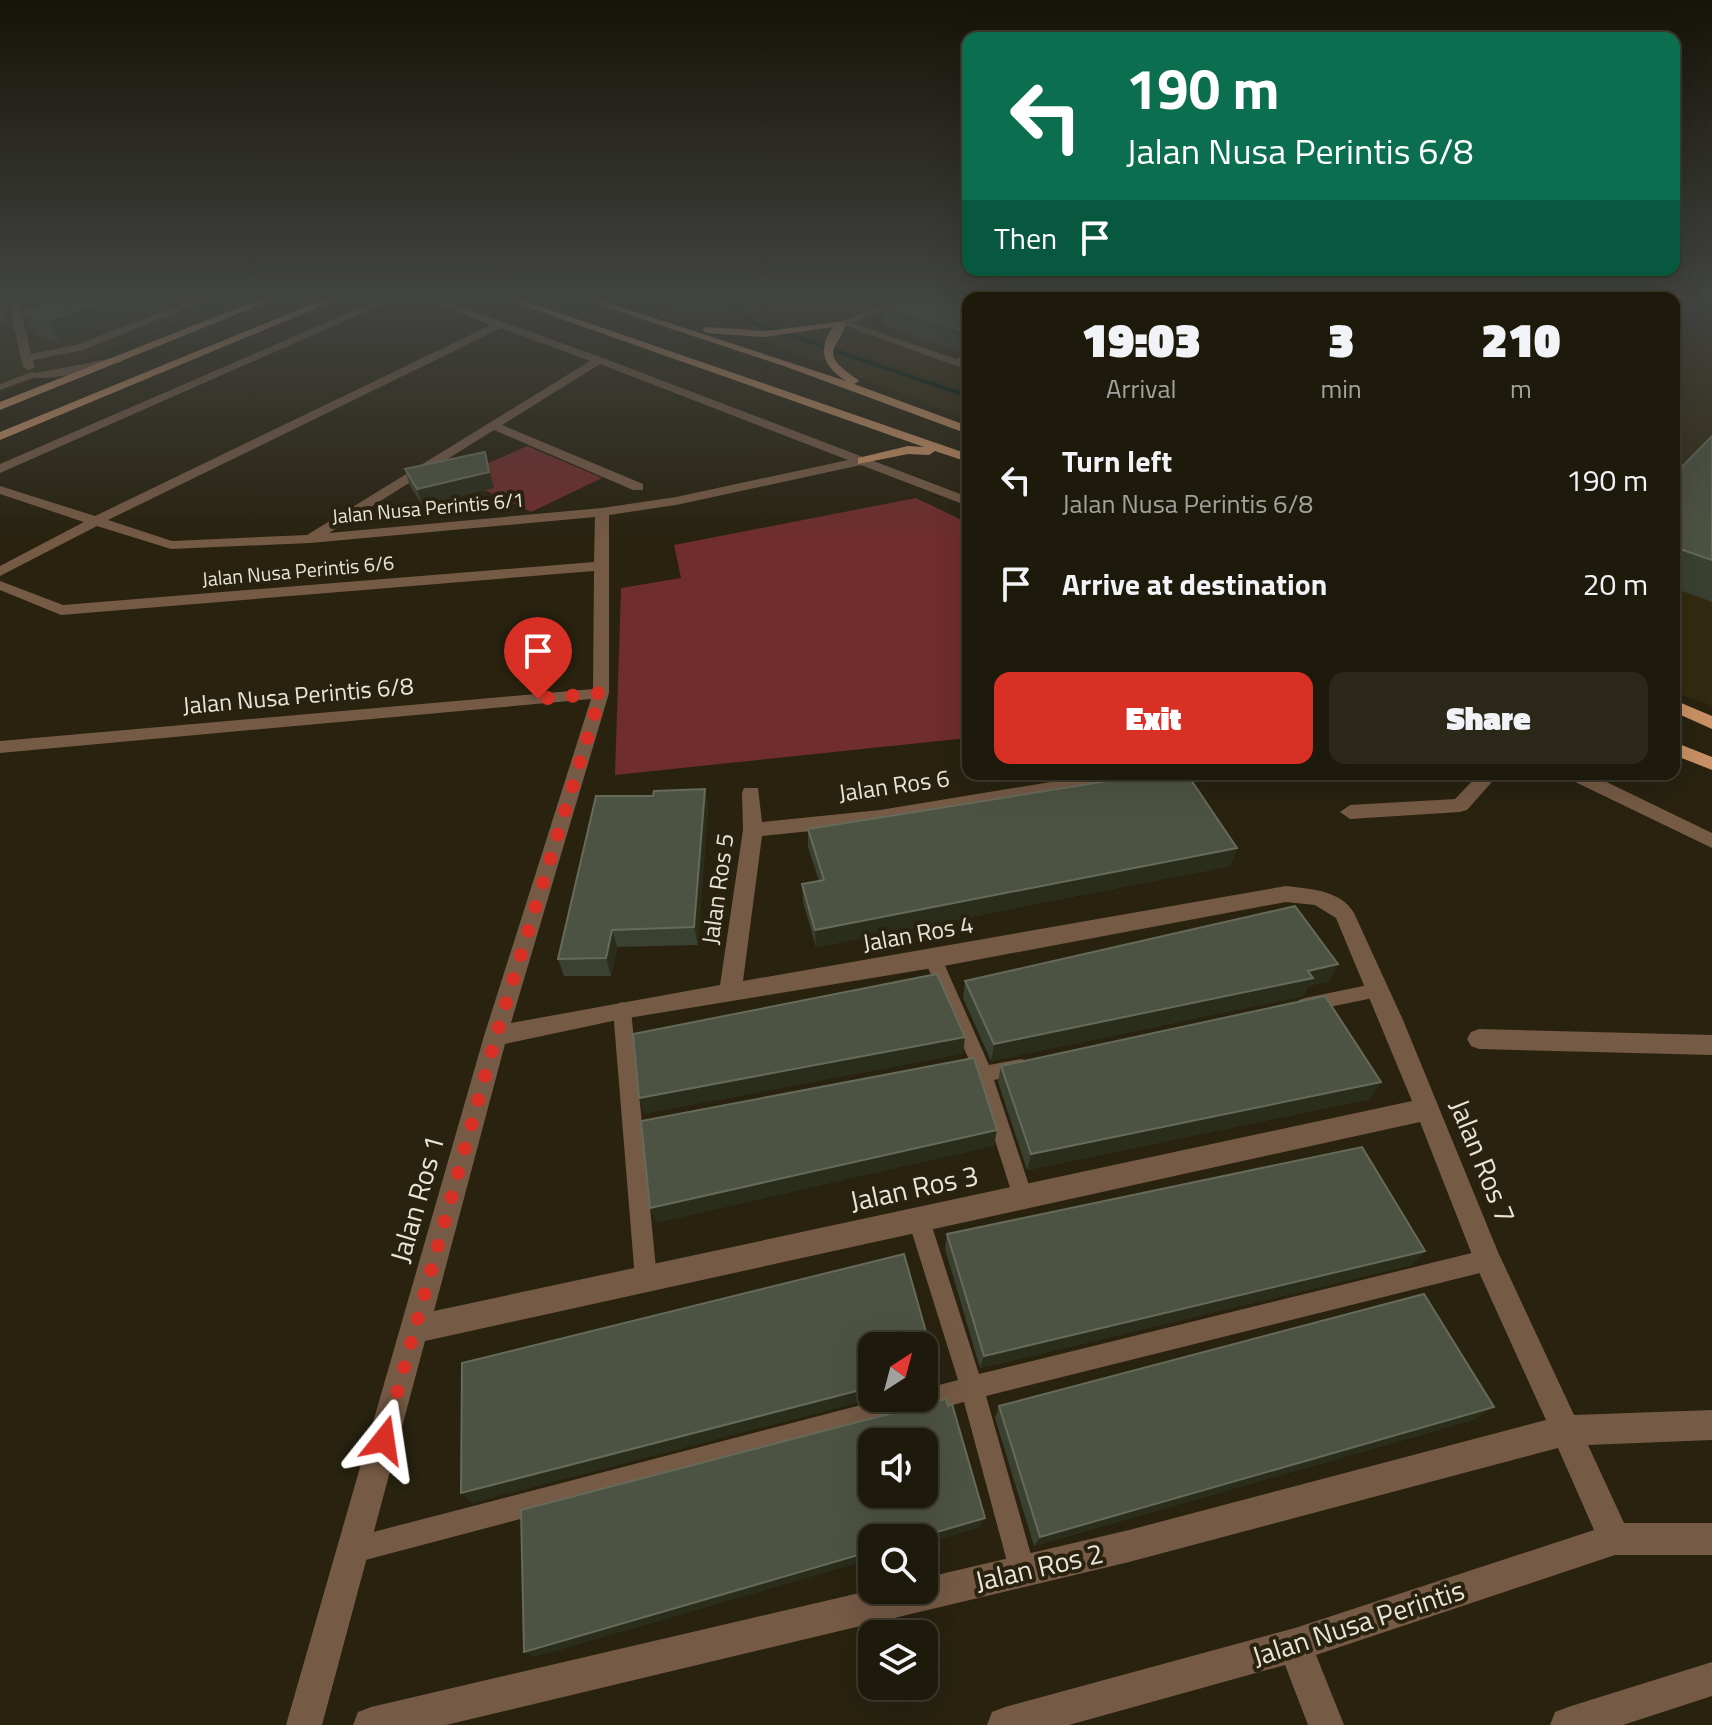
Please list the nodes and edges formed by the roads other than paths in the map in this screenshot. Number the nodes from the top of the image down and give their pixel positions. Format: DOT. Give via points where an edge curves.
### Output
graph roads {
  1 [pos="28,380"];
  2 [pos="65,380"];
  3 [pos="135,380"];
  4 [pos="203,380"];
  5 [pos="385,380"];
  6 [pos="565,380"];
  7 [pos="653,380"];
  8 [pos="746,380"];
  9 [pos="834,380"];
  10 [pos="852,380"];
  11 [pos="884,397"];
  12 [pos="15,400"];
  13 [pos="0,406"];
  14 [pos="829,409"];
  15 [pos="492,425"];
  16 [pos="962,428"];
  17 [pos="0,436"];
  18 [pos="962,458"];
  19 [pos="962,459"];
  20 [pos="863,461"];
  21 [pos="0,469"];
  22 [pos="638,487"];
  23 [pos="0,490"];
  24 [pos="962,500"];
  25 [pos="602,512"];
  26 [pos="96,521"];
  27 [pos="310,539"];
  28 [pos="603,566"];
  29 [pos="0,572"];
  30 [pos="0,585"];
  31 [pos="601,693"];
  32 [pos="1680,708"];
  33 [pos="1680,716"];
  34 [pos="1712,723"];
  35 [pos="1712,729"];
  36 [pos="0,747"];
  37 [pos="1680,751"];
  38 [pos="1712,764"];
  39 [pos="1100,780"];
  40 [pos="1484,780"];
  41 [pos="1586,780"];
  42 [pos="751,793"];
  43 [pos="1350,812"];
  44 [pos="753,830"];
  45 [pos="1712,841"];
  46 [pos="1344,913"];
  47 [pos="933,959"];
  48 [pos="1378,990"];
  49 [pos="730,992"];
  50 [pos="1288,1009"];
  51 [pos="622,1010"];
  52 [pos="496,1036"];
  53 [pos="1479,1039"];
  54 [pos="1712,1045"];
  55 [pos="1033,1064"];
  56 [pos="975,1067"];
  57 [pos="1428,1109"];
  58 [pos="1023,1197"];
  59 [pos="919,1220"];
  60 [pos="1488,1260"];
  61 [pos="646,1279"];
  62 [pos="414,1329"];
  63 [pos="972,1388"];
  64 [pos="1712,1425"];
  65 [pos="1563,1431"];
  66 [pos="1615,1539"];
  67 [pos="1712,1539"];
  68 [pos="354,1550"];
  69 [pos="1022,1569"];
  70 [pos="1295,1645"];
  71 [pos="1712,1679"];
  72 [pos="304,1725"];
  73 [pos="371,1725"];
  74 [pos="1005,1725"];
  75 [pos="1326,1725"];
  76 [pos="1568,1725"];
  1 -- 12 [label="street"];
  2 -- 12 [label="main road"];
  3 -- 17 [label="main road"];
  4 -- 21 [label="street"];
  5 -- 26 [label="street"];
  6 -- 15 [label="street"];
  7 -- 20 [label="street"];
  8 -- 14 [label="main road"];
  9 -- 11 [label="main road"];
  10 -- 11 [label="main road"];
  11 -- 16 [label="main road"];
  12 -- 13 [label="main road"];
  14 -- 18 [label="main road"];
  14 -- 20 [label="main road" via="882,434 885,443"];
  15 -- 22 [label="street"];
  15 -- 27 [label="street"];
  19 -- 20 [label="main road" via="908,450"];
  20 -- 24 [label="street"];
  20 -- 25 [label="street, Jalan Nusa Perintis 6/1"];
  23 -- 26 [label="street, Jalan Nusa Perintis 6/1"];
  25 -- 27 [label="street, Jalan Nusa Perintis 6/1"];
  25 -- 28 [label="street, Jalan Ros 1"];
  26 -- 27 [label="street, Jalan Nusa Perintis 6/1" via="171,545"];
  26 -- 29 [label="street"];
  28 -- 30 [label="street, Jalan Nusa Perintis 6/6" via="61,610"];
  28 -- 31 [label="street, Jalan Ros 1"];
  31 -- 36 [label="street, Jalan Nusa Perintis 6/8"];
  31 -- 52 [label="street, Jalan Ros 1"];
  32 -- 34 [label="main road"];
  33 -- 35 [label="main road"];
  37 -- 38 [label="main road"];
  39 -- 44 [label="street, Jalan Ros 6" via="880,817"];
  40 -- 43 [label="street" via="1460,805"];
  41 -- 45 [label="street"];
  42 -- 44 [label="street, Jalan Ros 5"];
  44 -- 49 [label="street, Jalan Ros 5"];
  46 -- 47 [label="street, Jalan Ros 4" via="1320,898 1286,894"];
  46 -- 48 [label="street, Jalan Ros 7"];
  47 -- 49 [label="street, Jalan Ros 4"];
  47 -- 56 [label="lane"];
  48 -- 50 [label="lane"];
  48 -- 57 [label="street, Jalan Ros 7"];
  49 -- 51 [label="street, Jalan Ros 4"];
  51 -- 52 [label="street, Jalan Ros 4"];
  51 -- 61 [label="lane" via="642,1126"];
  52 -- 62 [label="street, Jalan Ros 1"];
  53 -- 54 [label="street"];
  55 -- 56 [label="lane"];
  56 -- 58 [label="lane"];
  57 -- 58 [label="street, Jalan Ros 3"];
  57 -- 60 [label="street, Jalan Ros 7"];
  58 -- 59 [label="street, Jalan Ros 3"];
  59 -- 61 [label="street, Jalan Ros 3"];
  59 -- 63 [label="lane"];
  60 -- 63 [label="lane"];
  60 -- 65 [label="street, Jalan Ros 7"];
  61 -- 62 [label="street, Jalan Ros 3"];
  62 -- 68 [label="street, Jalan Ros 1"];
  63 -- 68 [label="lane"];
  63 -- 69 [label="lane"];
  64 -- 65 [label="street, Jalan Ros 2"];
  65 -- 66 [label="street, Jalan Ros 7"];
  65 -- 69 [label="street, Jalan Ros 2"];
  66 -- 67 [label="street, Jalan Nusa Perintis"];
  66 -- 70 [label="street, Jalan Nusa Perintis"];
  68 -- 72 [label="street, Jalan Ros 1"];
  69 -- 73 [label="street, Jalan Ros 2"];
  70 -- 74 [label="street, Jalan Nusa Perintis"];
  70 -- 75 [label="street"];
  71 -- 76 [label="street"];
}
